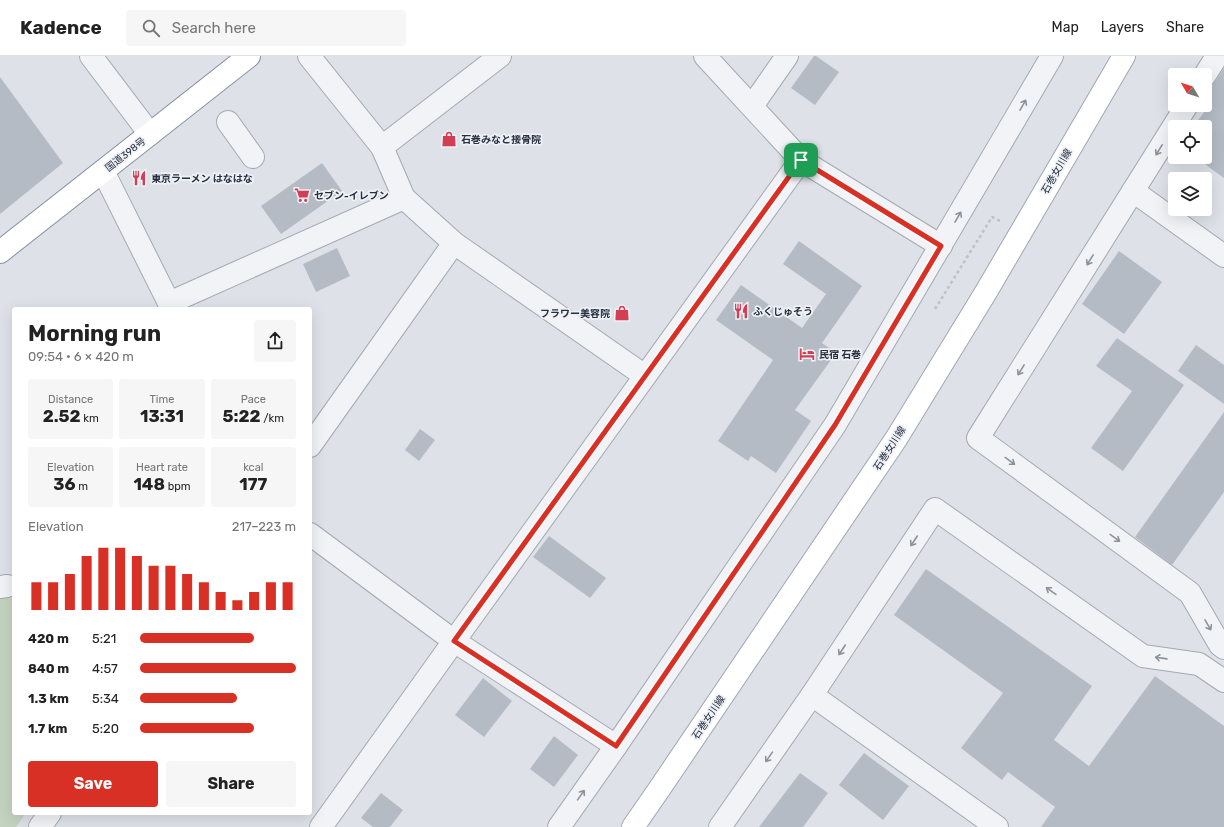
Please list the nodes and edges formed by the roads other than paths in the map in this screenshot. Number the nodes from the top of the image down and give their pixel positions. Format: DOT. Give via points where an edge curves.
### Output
graph roads {
  1 [pos="91,56"];
  2 [pos="250,56"];
  3 [pos="309,56"];
  4 [pos="500,56"];
  5 [pos="705,56"];
  6 [pos="787,56"];
  7 [pos="1052,56"];
  8 [pos="1124,56"];
  9 [pos="1217,56"];
  10 [pos="1209,68"];
  11 [pos="752,106"];
  12 [pos="1182,112"];
  13 [pos="228,122"];
  14 [pos="150,134"];
  15 [pos="382,147"];
  16 [pos="253,157"];
  17 [pos="801,160"];
  18 [pos="103,171"];
  19 [pos="1133,191"];
  20 [pos="404,198"];
  21 [pos="454,243"];
  22 [pos="941,246"];
  23 [pos="0,252"];
  24 [pos="1224,256"];
  25 [pos="171,306"];
  26 [pos="645,376"];
  27 [pos="312,443"];
  28 [pos="312,535"];
  29 [pos="454,641"];
  30 [pos="1224,648"];
  31 [pos="1224,681"];
  32 [pos="812,695"];
  33 [pos="616,746"];
  34 [pos="49,815"];
  35 [pos="40,827"];
  36 [pos="321,827"];
  37 [pos="559,827"];
  38 [pos="633,827"];
  39 [pos="720,827"];
  40 [pos="997,827"];
  1 -- 14 [label="street"];
  2 -- 14 [label="main road, 国道398号"];
  3 -- 15 [label="street"];
  4 -- 15 [label="street"];
  5 -- 11 [label="street"];
  6 -- 11 [label="street"];
  22 -- 7 [label="street, one-way"];
  8 -- 38 [label="main road, 石巻女川線" via="896,439"];
  9 -- 10 [label="street"];
  11 -- 17 [label="street"];
  12 -- 19 [label="street, one-way"];
  13 -- 16 [label="street"];
  14 -- 18 [label="main road, 国道398号"];
  15 -- 20 [label="street"];
  17 -- 22 [label="street"];
  17 -- 26 [label="street"];
  18 -- 23 [label="main road, 国道398号"];
  18 -- 25 [label="street"];
  19 -- 24 [label="street"];
  19 -- 30 [label="street, one-way" via="978,438 1190,593"];
  20 -- 21 [label="street"];
  20 -- 25 [label="street"];
  21 -- 26 [label="street"];
  21 -- 27 [label="street"];
  22 -- 33 [label="street" via="835,425"];
  26 -- 29 [label="street"];
  28 -- 29 [label="street"];
  29 -- 33 [label="street"];
  29 -- 36 [label="street"];
  31 -- 32 [label="street, one-way" via="1199,664 1143,656 936,509"];
  32 -- 39 [label="street, one-way"];
  32 -- 40 [label="street"];
  37 -- 33 [label="street, one-way"];
  34 -- 35 [label="street"];
}
